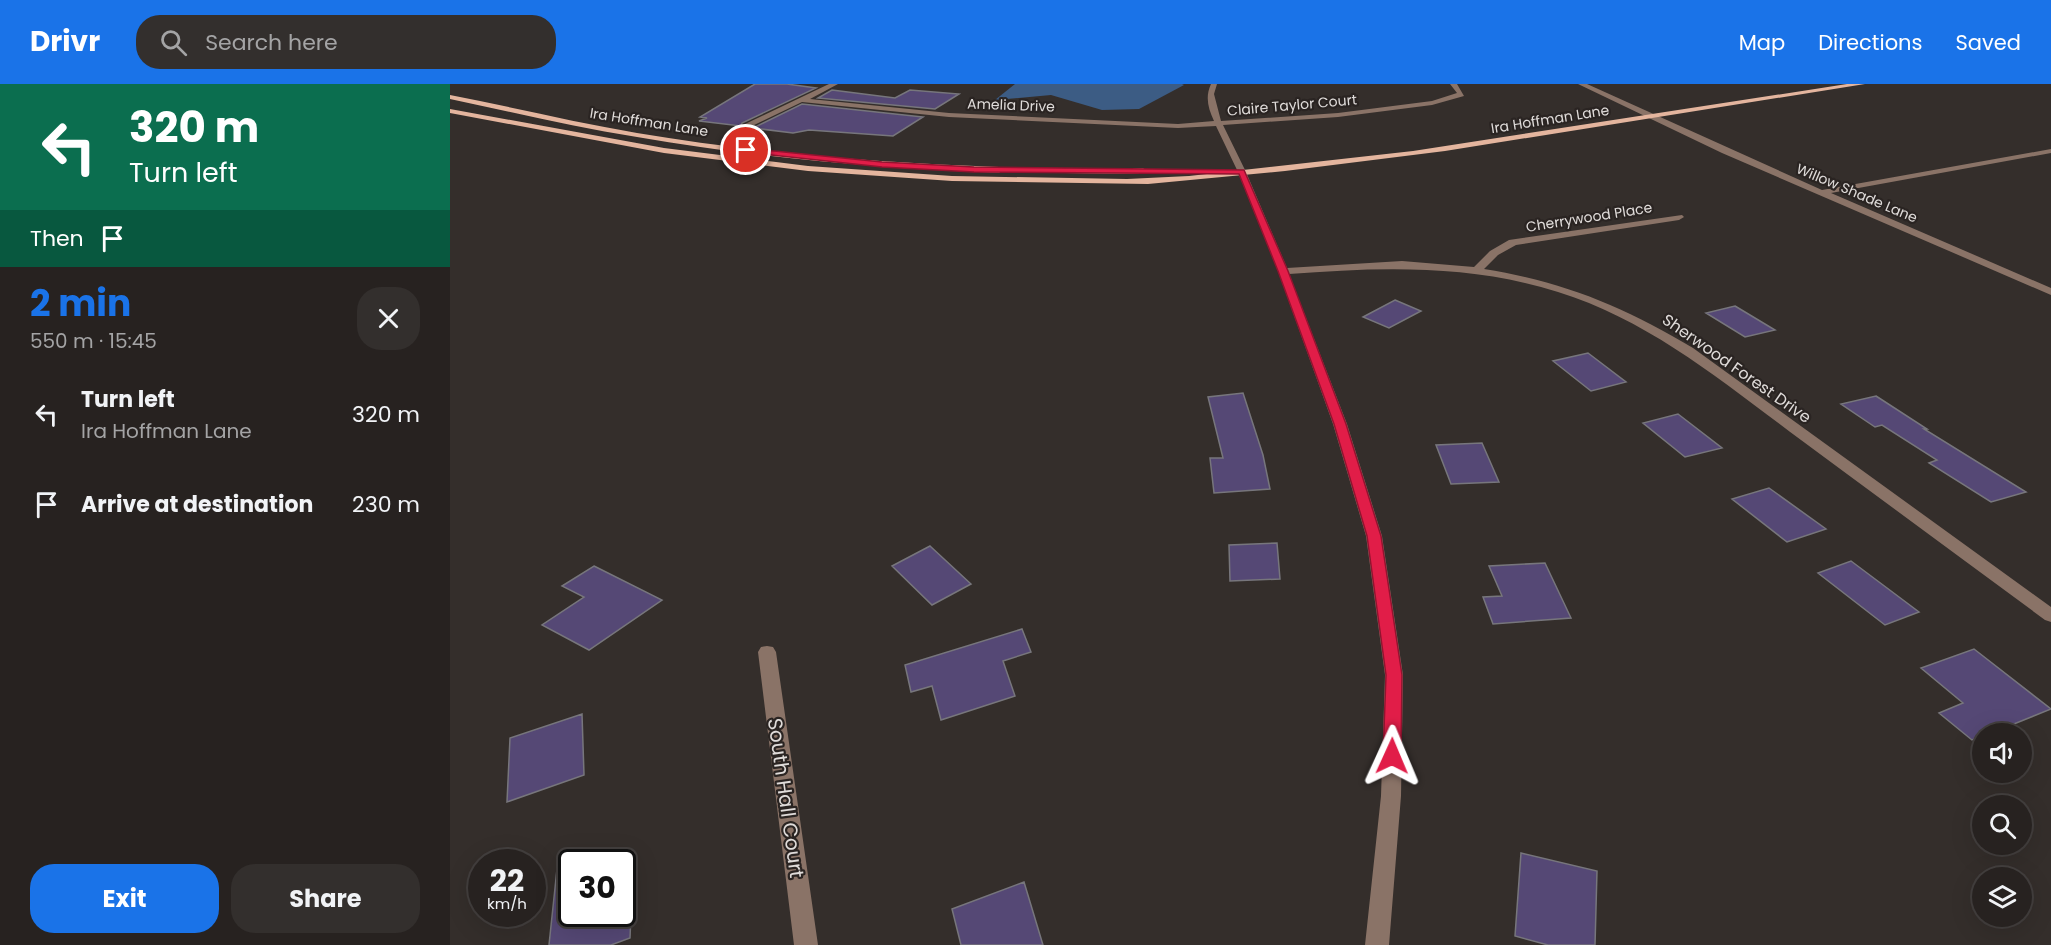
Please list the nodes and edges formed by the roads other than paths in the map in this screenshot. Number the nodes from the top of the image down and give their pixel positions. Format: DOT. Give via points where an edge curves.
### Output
graph roads {
  1 [pos="835,84"];
  2 [pos="1214,84"];
  3 [pos="1453,84"];
  4 [pos="1581,84"];
  5 [pos="1862,84"];
  6 [pos="450,97"];
  7 [pos="803,100"];
  8 [pos="450,111"];
  9 [pos="1654,116"];
  10 [pos="747,125"];
  11 [pos="1218,125"];
  12 [pos="2051,151"];
  13 [pos="1005,170"];
  14 [pos="1058,171"];
  15 [pos="1149,171"];
  16 [pos="1161,171"];
  17 [pos="1242,171"];
  18 [pos="1824,192"];
  19 [pos="1679,217"];
  20 [pos="1283,271"];
  21 [pos="1476,271"];
  22 [pos="2051,292"];
  23 [pos="2051,616"];
  24 [pos="766,652"];
  25 [pos="806,945"];
  26 [pos="1377,945"];
  1 -- 7 [label="street"];
  2 -- 11 [label="street" via="1210,94"];
  3 -- 11 [label="street, Claire Taylor Court" via="1461,94 1432,103"];
  4 -- 9 [label="street, Willow Shade Lane"];
  5 -- 9 [label="main road, Ira Hoffman Lane"];
  6 -- 13 [label="main road, Ira Hoffman Lane" via="676,141 882,164"];
  7 -- 10 [label="street"];
  7 -- 11 [label="street, Amelia Drive" via="949,115"];
  8 -- 17 [label="main road, Ira Hoffman Lane" via="674,152 845,173 942,180 1114,182 1187,179"];
  9 -- 17 [label="main road, Ira Hoffman Lane" via="1444,149"];
  9 -- 18 [label="street, Willow Shade Lane"];
  11 -- 17 [label="street"];
  12 -- 18 [label="street"];
  14 -- 15 [label="main road"];
  16 -- 17 [label="main road, Ira Hoffman Lane"];
  17 -- 20 [label="street"];
  18 -- 22 [label="street, Willow Shade Lane"];
  19 -- 21 [label="street, Cherrywood Place" via="1513,242 1494,253"];
  20 -- 21 [label="street, Sherwood Forest Drive" via="1364,265"];
  20 -- 26 [label="street" via="1340,424 1374,536 1394,675 1391,796"];
  21 -- 23 [label="street, Sherwood Forest Drive" via="1588,299 1641,322 1689,351"];
  24 -- 25 [label="street, South Hall Court"];
}
